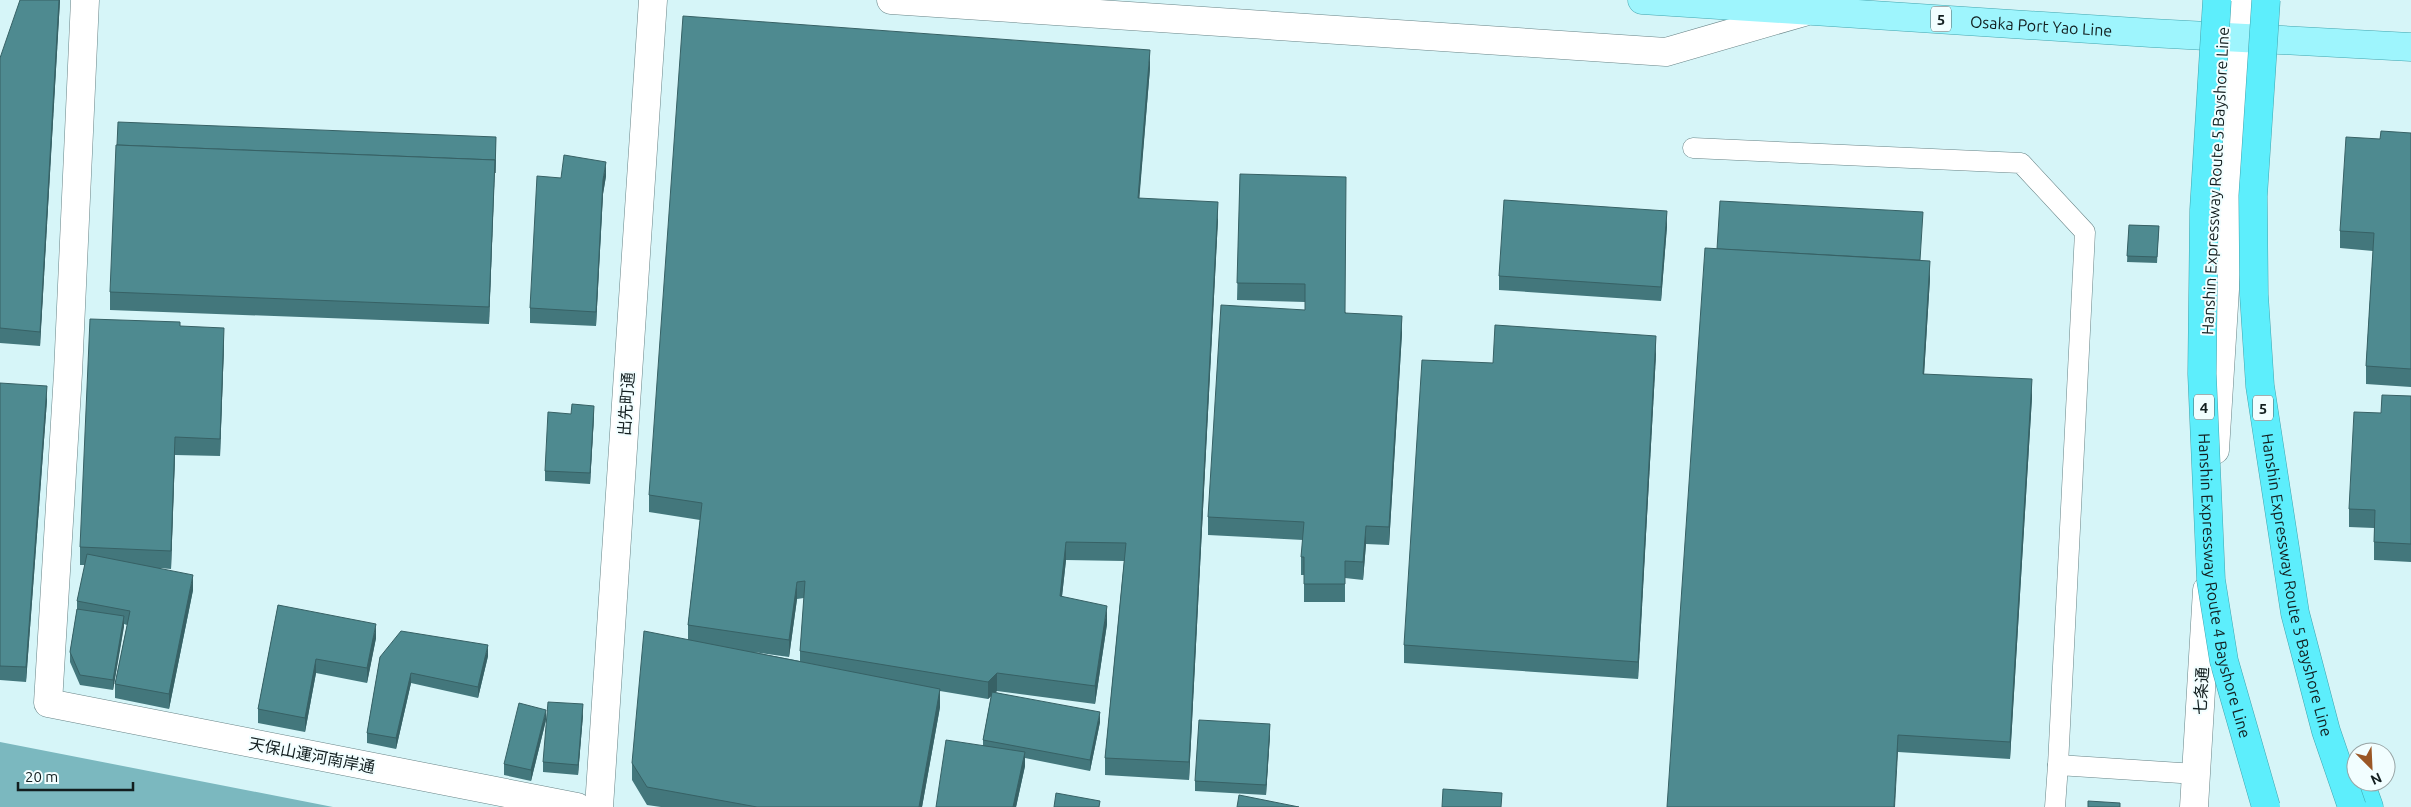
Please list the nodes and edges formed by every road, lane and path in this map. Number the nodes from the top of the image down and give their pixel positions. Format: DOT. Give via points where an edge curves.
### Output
graph roads {
  1 [pos="85,0"];
  2 [pos="654,0"];
  3 [pos="891,0"];
  4 [pos="1642,0"];
  5 [pos="1782,0"];
  6 [pos="2217,0"];
  7 [pos="2226,0"];
  8 [pos="2243,0"];
  9 [pos="2266,0"];
  10 [pos="2281,0"];
  11 [pos="1808,11"];
  12 [pos="2240,36"];
  13 [pos="2411,47"];
  14 [pos="1693,148"];
  15 [pos="2347,742"];
  16 [pos="2058,764"];
  17 [pos="2196,774"];
  18 [pos="2364,792"];
  19 [pos="577,807"];
  20 [pos="599,807"];
  21 [pos="2055,807"];
  22 [pos="2194,807"];
  23 [pos="2252,807"];
  24 [pos="2266,807"];
  25 [pos="2352,807"];
  26 [pos="2369,807"];
  1 -- 19 [label="street, 天保山運河南岸通" via="68,373 48,703"];
  2 -- 20 [label="street, 出先町通"];
  3 -- 11 [label="street" via="1666,52"];
  4 -- 11 [label="main road, Osaka Port Yao Line / 5"];
  5 -- 11 [label="street"];
  6 -- 24 [label="highway, Hanshin Expressway Route 4 Bayshore Line / 4, bridge" via="2204,220 2202,374 2211,580 2224,661"];
  7 -- 23 [label="highway, Hanshin Expressway Route 5 Bayshore Line, bridge" via="2204,374 2205,545 2218,674"];
  8 -- 12 [label="street, 七条通"];
  9 -- 25 [label="highway, Hanshin Expressway Route 5 Bayshore Line / 5, bridge" via="2253,196 2254,295 2260,386 2296,613 2326,731"];
  10 -- 15 [label="highway" via="2268,193 2269,295 2276,379 2312,611"];
  11 -- 12 [label="main road, Osaka Port Yao Line / 5"];
  12 -- 13 [label="main road, Osaka Port Yao Line / 5"];
  12 -- 17 [label="street, 七条通"];
  14 -- 16 [label="lane" via="2021,163 2085,232"];
  16 -- 17 [label="lane"];
  16 -- 21 [label="lane"];
  17 -- 22 [label="street, 七条通"];
  18 -- 26 [label="highway"];
}
